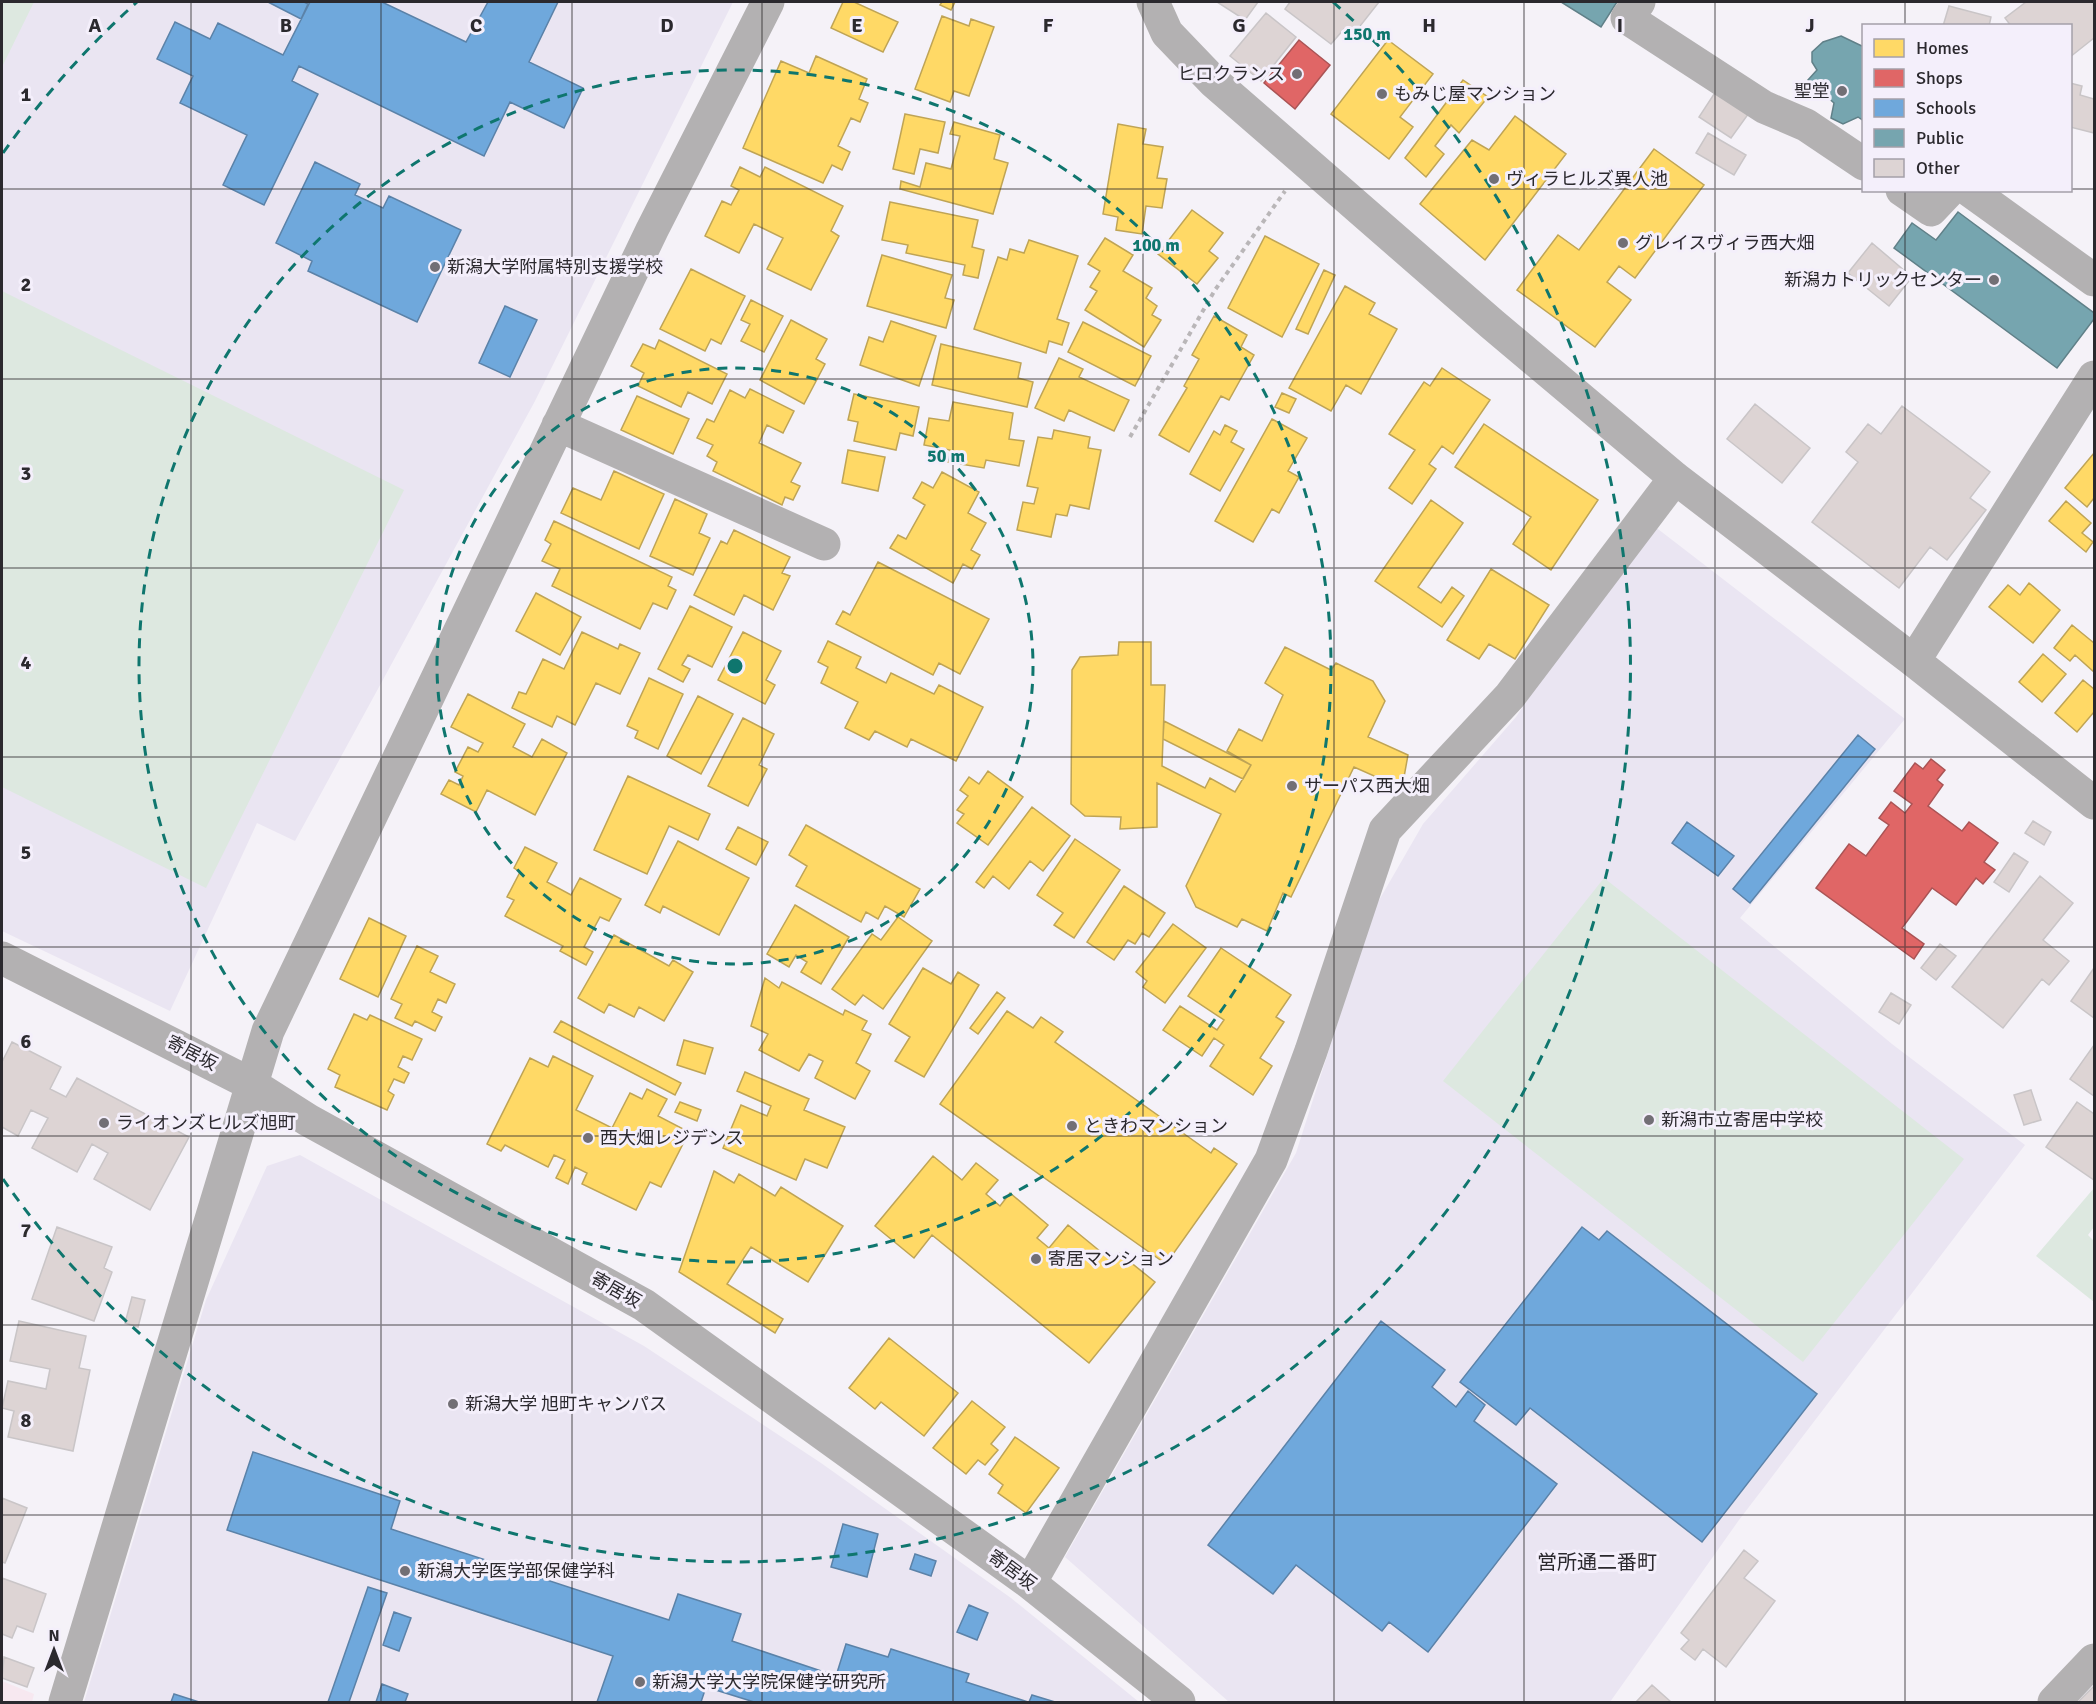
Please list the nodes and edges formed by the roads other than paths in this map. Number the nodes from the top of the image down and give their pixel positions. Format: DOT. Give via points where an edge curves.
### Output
graph roads {
  1 [pos="768,2"];
  2 [pos="1154,2"];
  3 [pos="1639,2"];
  4 [pos="1862,163"];
  5 [pos="1905,192"];
  6 [pos="1948,192"];
  7 [pos="1972,192"];
  8 [pos="2094,280"];
  9 [pos="2093,383"];
  10 [pos="558,425"];
  11 [pos="1675,478"];
  12 [pos="824,544"];
  13 [pos="1914,661"];
  14 [pos="2094,804"];
  15 [pos="2,958"];
  16 [pos="253,1085"];
  17 [pos="1030,1582"];
  18 [pos="2094,1660"];
  19 [pos="64,1702"];
  20 [pos="1179,1702"];
  21 [pos="2054,1702"];
  1 -- 10 [label="street"];
  2 -- 11 [label="street" via="1167,33 1214,82"];
  3 -- 4 [label="street" via="1627,18 1764,107 1806,125"];
  5 -- 6 [label="street" via="1931,210"];
  7 -- 8 [label="street"];
  9 -- 13 [label="street"];
  10 -- 12 [label="street"];
  10 -- 16 [label="street" via="268,1031"];
  11 -- 13 [label="street"];
  11 -- 17 [label="street" via="1510,696 1385,830 1270,1160"];
  13 -- 14 [label="street"];
  15 -- 16 [label="street, 寄居坂"];
  16 -- 17 [label="street, 寄居坂" via="308,1120 644,1305"];
  16 -- 19 [label="street"];
  17 -- 20 [label="street, 寄居坂"];
  18 -- 21 [label="street"];
}
